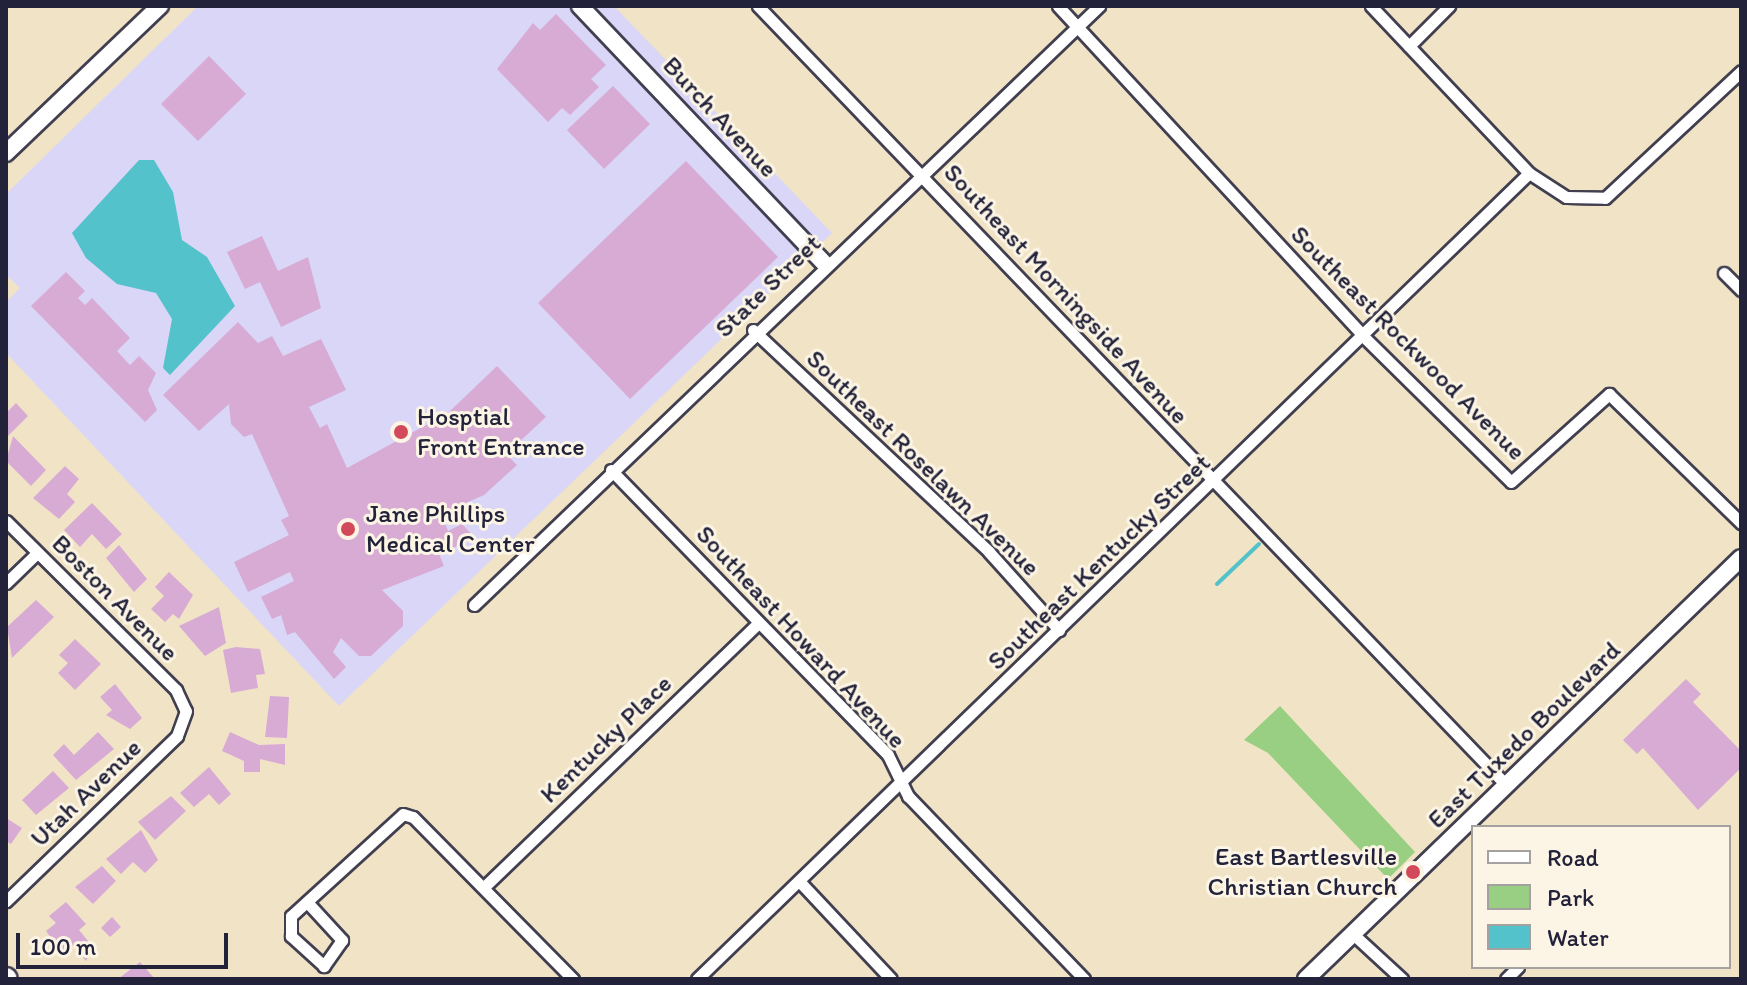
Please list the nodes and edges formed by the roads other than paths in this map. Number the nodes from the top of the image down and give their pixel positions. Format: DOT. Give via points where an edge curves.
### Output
graph roads {
  1 [pos="160,6"];
  2 [pos="580,6"];
  3 [pos="758,6"];
  4 [pos="1058,6"];
  5 [pos="1099,6"];
  6 [pos="1371,6"];
  7 [pos="1449,6"];
  8 [pos="1077,26"];
  9 [pos="1409,46"];
  10 [pos="1741,71"];
  11 [pos="6,153"];
  12 [pos="1529,173"];
  13 [pos="923,175"];
  14 [pos="824,263"];
  15 [pos="1724,273"];
  16 [pos="1741,290"];
  17 [pos="753,330"];
  18 [pos="1364,337"];
  19 [pos="611,470"];
  20 [pos="1214,482"];
  21 [pos="6,521"];
  22 [pos="1741,523"];
  23 [pos="37,553"];
  24 [pos="1741,558"];
  25 [pos="6,583"];
  26 [pos="474,605"];
  27 [pos="758,623"];
  28 [pos="1059,630"];
  29 [pos="186,711"];
  30 [pos="900,781"];
  31 [pos="1507,786"];
  32 [pos="799,881"];
  33 [pos="484,887"];
  34 [pos="6,901"];
  35 [pos="307,902"];
  36 [pos="1353,934"];
  37 [pos="573,979"];
  38 [pos="697,979"];
  39 [pos="891,979"];
  40 [pos="1084,979"];
  41 [pos="1306,979"];
  42 [pos="1402,979"];
  1 -- 11 [label="main road"];
  2 -- 14 [label="main road, Burch Avenue"];
  3 -- 13 [label="street, Southeast Morningside Avenue"];
  4 -- 8 [label="street, Southeast Rockwood Avenue"];
  5 -- 8 [label="street, State Street"];
  6 -- 9 [label="street"];
  7 -- 9 [label="street"];
  8 -- 13 [label="street, State Street"];
  8 -- 18 [label="street, Southeast Rockwood Avenue"];
  9 -- 12 [label="street"];
  10 -- 12 [label="street" via="1605,198 1566,197"];
  12 -- 18 [label="street, Southeast Kentucky Street"];
  13 -- 14 [label="street, State Street"];
  13 -- 20 [label="street, Southeast Morningside Avenue"];
  14 -- 17 [label="street, State Street"];
  15 -- 16 [label="street"];
  17 -- 19 [label="street, State Street"];
  17 -- 28 [label="street, Southeast Roselawn Avenue" via="989,552"];
  18 -- 20 [label="street, Southeast Kentucky Street"];
  18 -- 22 [label="street, Southeast Rockwood Avenue" via="1511,482 1609,394"];
  19 -- 26 [label="street, State Street"];
  19 -- 27 [label="street, Southeast Howard Avenue"];
  20 -- 28 [label="street, Southeast Kentucky Street"];
  20 -- 31 [label="street, Southeast Morningside Avenue"];
  21 -- 23 [label="street, Boston Avenue"];
  23 -- 25 [label="street"];
  23 -- 29 [label="street, Boston Avenue" via="176,690"];
  24 -- 31 [label="main road, East Tuxedo Boulevard"];
  27 -- 30 [label="street, Southeast Howard Avenue" via="888,755"];
  27 -- 33 [label="street, Kentucky Place"];
  28 -- 30 [label="street, Southeast Kentucky Street"];
  29 -- 34 [label="street, Utah Avenue" via="177,736"];
  30 -- 32 [label="street, Southeast Kentucky Street"];
  30 -- 40 [label="street, Southeast Howard Avenue"];
  31 -- 36 [label="main road, East Tuxedo Boulevard"];
  32 -- 38 [label="street, Southeast Kentucky Street"];
  32 -- 39 [label="street"];
  33 -- 35 [label="street" via="423,823 403,814"];
  33 -- 37 [label="street"];
  35 -- 35 [label="street" via="287,927 324,966 342,940"];
  36 -- 41 [label="main road, East Tuxedo Boulevard"];
  36 -- 42 [label="street"];
}
